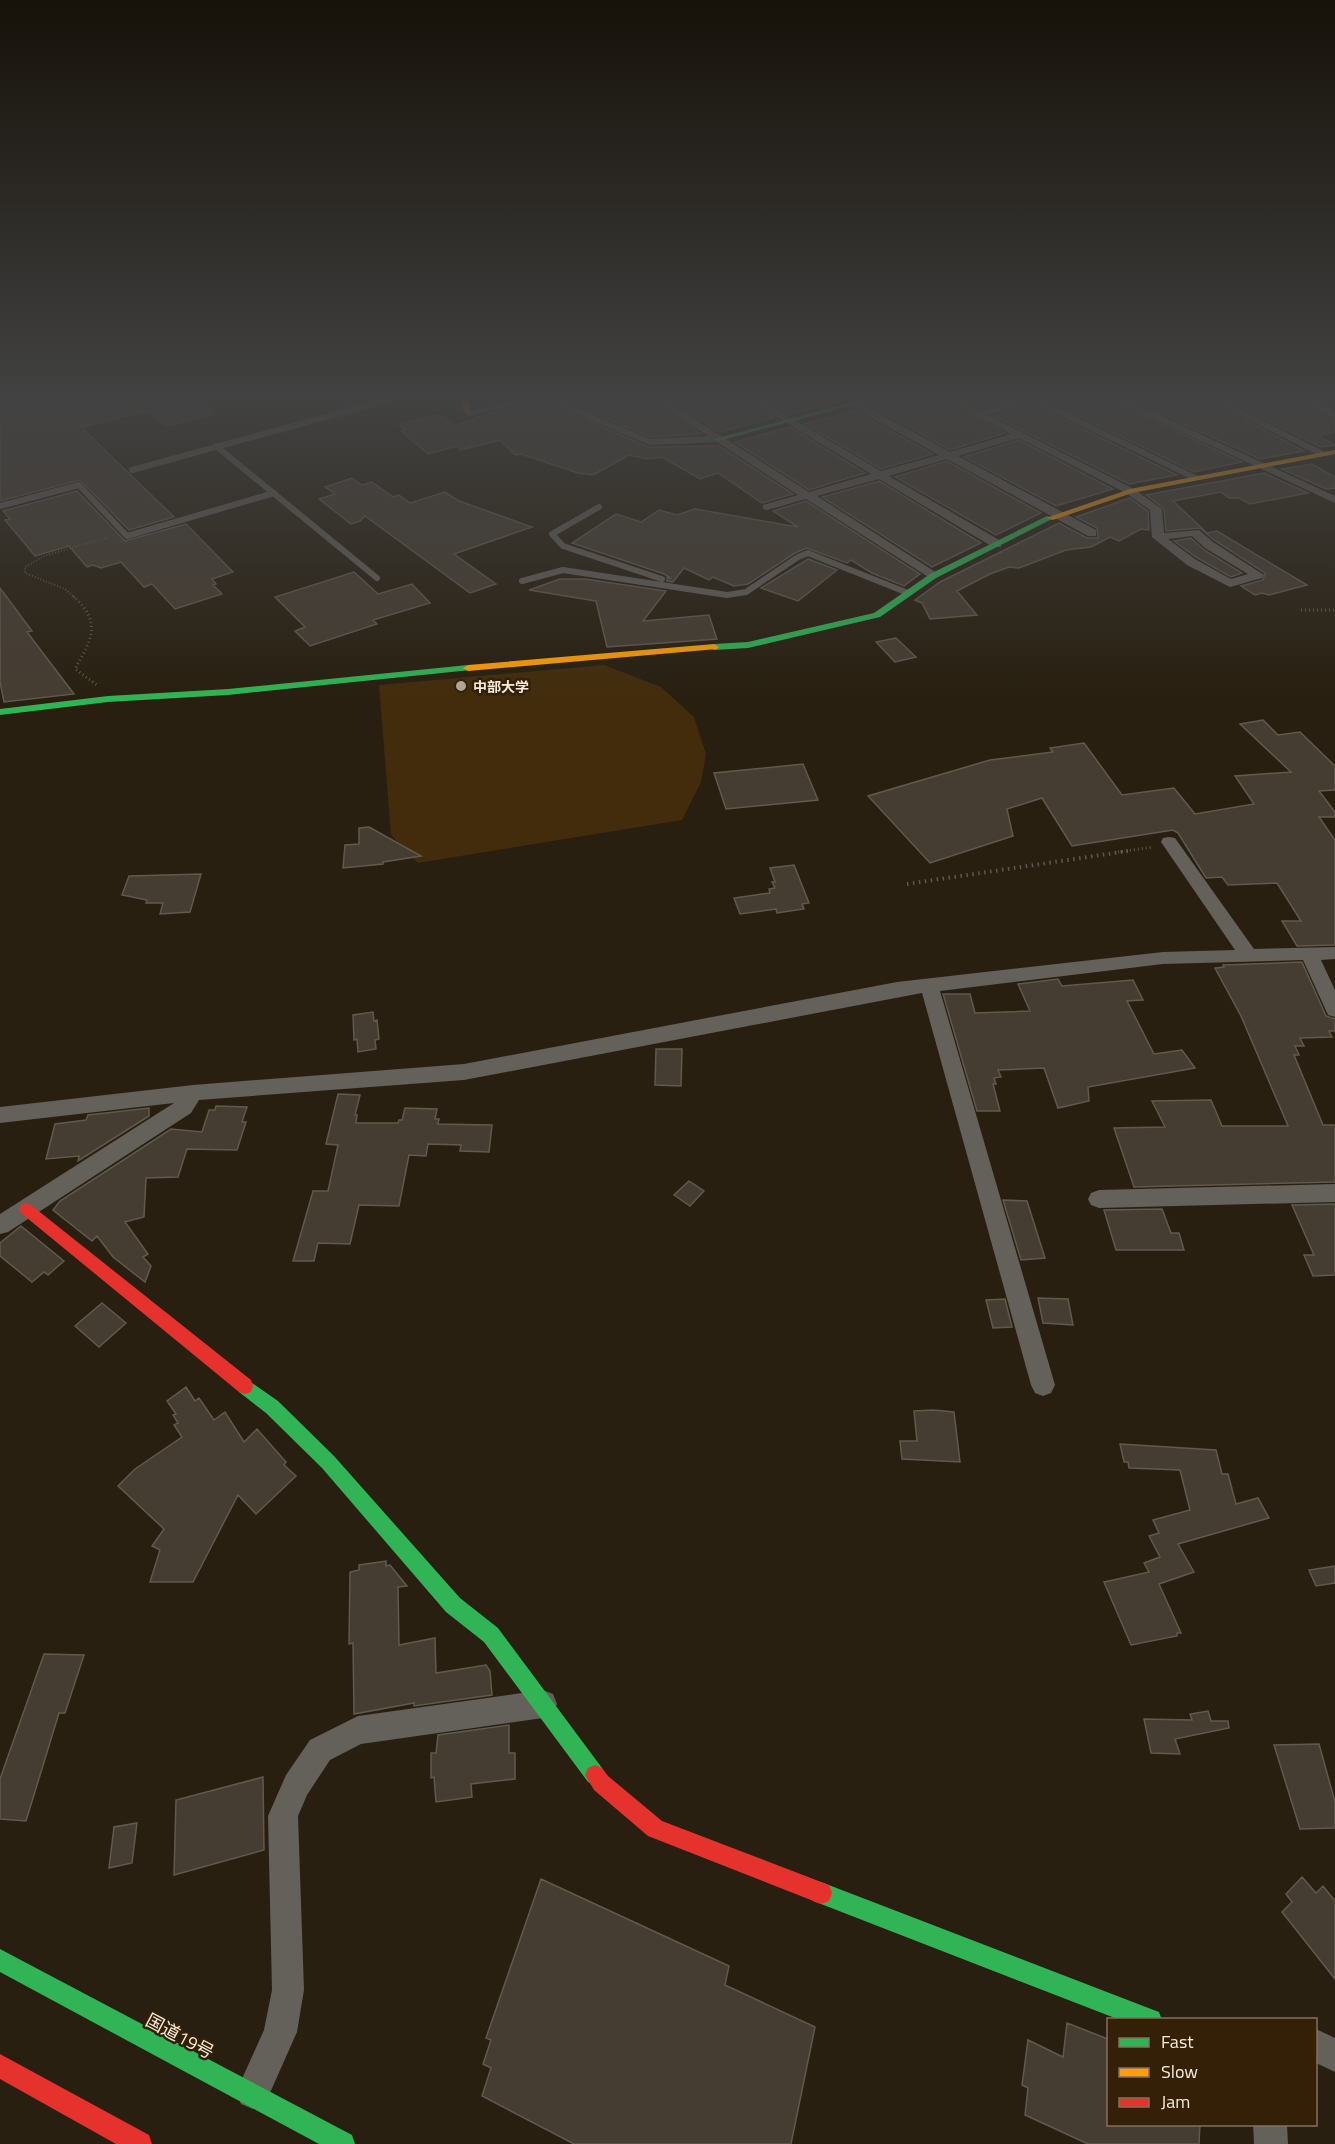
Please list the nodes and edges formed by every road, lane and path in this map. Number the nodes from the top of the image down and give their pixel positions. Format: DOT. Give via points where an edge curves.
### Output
graph roads {
  1 [pos="26,499"];
  2 [pos="92,499"];
  3 [pos="253,499"];
  4 [pos="281,499"];
  5 [pos="796,499"];
  6 [pos="812,499"];
  7 [pos="921,499"];
  8 [pos="1030,499"];
  9 [pos="1105,499"];
  10 [pos="1141,499"];
  11 [pos="0,506"];
  12 [pos="599,507"];
  13 [pos="766,507"];
  14 [pos="1058,514"];
  15 [pos="124,532"];
  16 [pos="1092,533"];
  17 [pos="1158,537"];
  18 [pos="997,544"];
  19 [pos="933,576"];
  20 [pos="377,578"];
  21 [pos="522,580"];
  22 [pos="658,583"];
  23 [pos="908,593"];
  24 [pos="1301,610"];
  25 [pos="1335,610"];
  26 [pos="108,699"];
  27 [pos="0,712"];
  28 [pos="1169,843"];
  29 [pos="907,884"];
  30 [pos="1335,953"];
  31 [pos="1309,954"];
  32 [pos="1250,956"];
  33 [pos="929,986"];
  34 [pos="1335,1010"];
  35 [pos="193,1093"];
  36 [pos="0,1115"];
  37 [pos="1335,1193"];
  38 [pos="1099,1199"];
  39 [pos="26,1209"];
  40 [pos="0,1225"];
  41 [pos="1043,1385"];
  42 [pos="543,1704"];
  43 [pos="0,1960"];
  44 [pos="1148,2018"];
  45 [pos="1317,2046"];
  46 [pos="1335,2055"];
  47 [pos="0,2066"];
  48 [pos="252,2095"];
  49 [pos="1270,2126"];
  50 [pos="140,2144"];
  51 [pos="343,2144"];
  52 [pos="1271,2144"];
  1 -- 11 [label="lane"];
  2 -- 15 [label="lane"];
  3 -- 15 [label="lane" via="127,536"];
  4 -- 20 [label="lane"];
  5 -- 13 [label="street"];
  6 -- 19 [label="street"];
  7 -- 18 [label="street"];
  8 -- 14 [label="street"];
  9 -- 14 [label="main road"];
  10 -- 17 [label="street" via="1155,509"];
  12 -- 22 [label="lane" via="552,534 563,546 662,579"];
  14 -- 16 [label="street"];
  14 -- 18 [label="main road"];
  15 -- 26 [label="path" via="44,556 25,567 25,573 65,589 83,605 92,639 75,669 101,687"];
  17 -- 17 [label="street" via="1195,532 1258,575 1230,583 1191,562"];
  18 -- 19 [label="main road"];
  19 -- 23 [label="main road"];
  21 -- 22 [label="lane" via="563,570"];
  22 -- 23 [label="lane" via="727,595 746,592 808,554"];
  23 -- 26 [label="main road" via="877,615 748,645 228,692"];
  24 -- 25 [label="path"];
  26 -- 27 [label="main road"];
  28 -- 29 [label="path"];
  28 -- 32 [label="street"];
  30 -- 31 [label="street"];
  31 -- 32 [label="street"];
  31 -- 34 [label="street"];
  32 -- 33 [label="street" via="1163,958"];
  33 -- 35 [label="street" via="464,1072"];
  33 -- 41 [label="street"];
  35 -- 36 [label="street"];
  35 -- 39 [label="street" via="184,1107"];
  37 -- 38 [label="street"];
  39 -- 40 [label="street"];
  39 -- 42 [label="main road" via="272,1407 328,1462 453,1605 491,1635"];
  42 -- 44 [label="main road" via="601,1783 655,1828"];
  42 -- 48 [label="street" via="358,1730 320,1750 296,1785 283,1816 288,1990 280,2032"];
  43 -- 48 [label="main road, 国道19号"];
  45 -- 46 [label="street"];
  47 -- 50 [label="main road"];
  48 -- 51 [label="main road, 国道19号"];
  49 -- 52 [label="street"];
}
